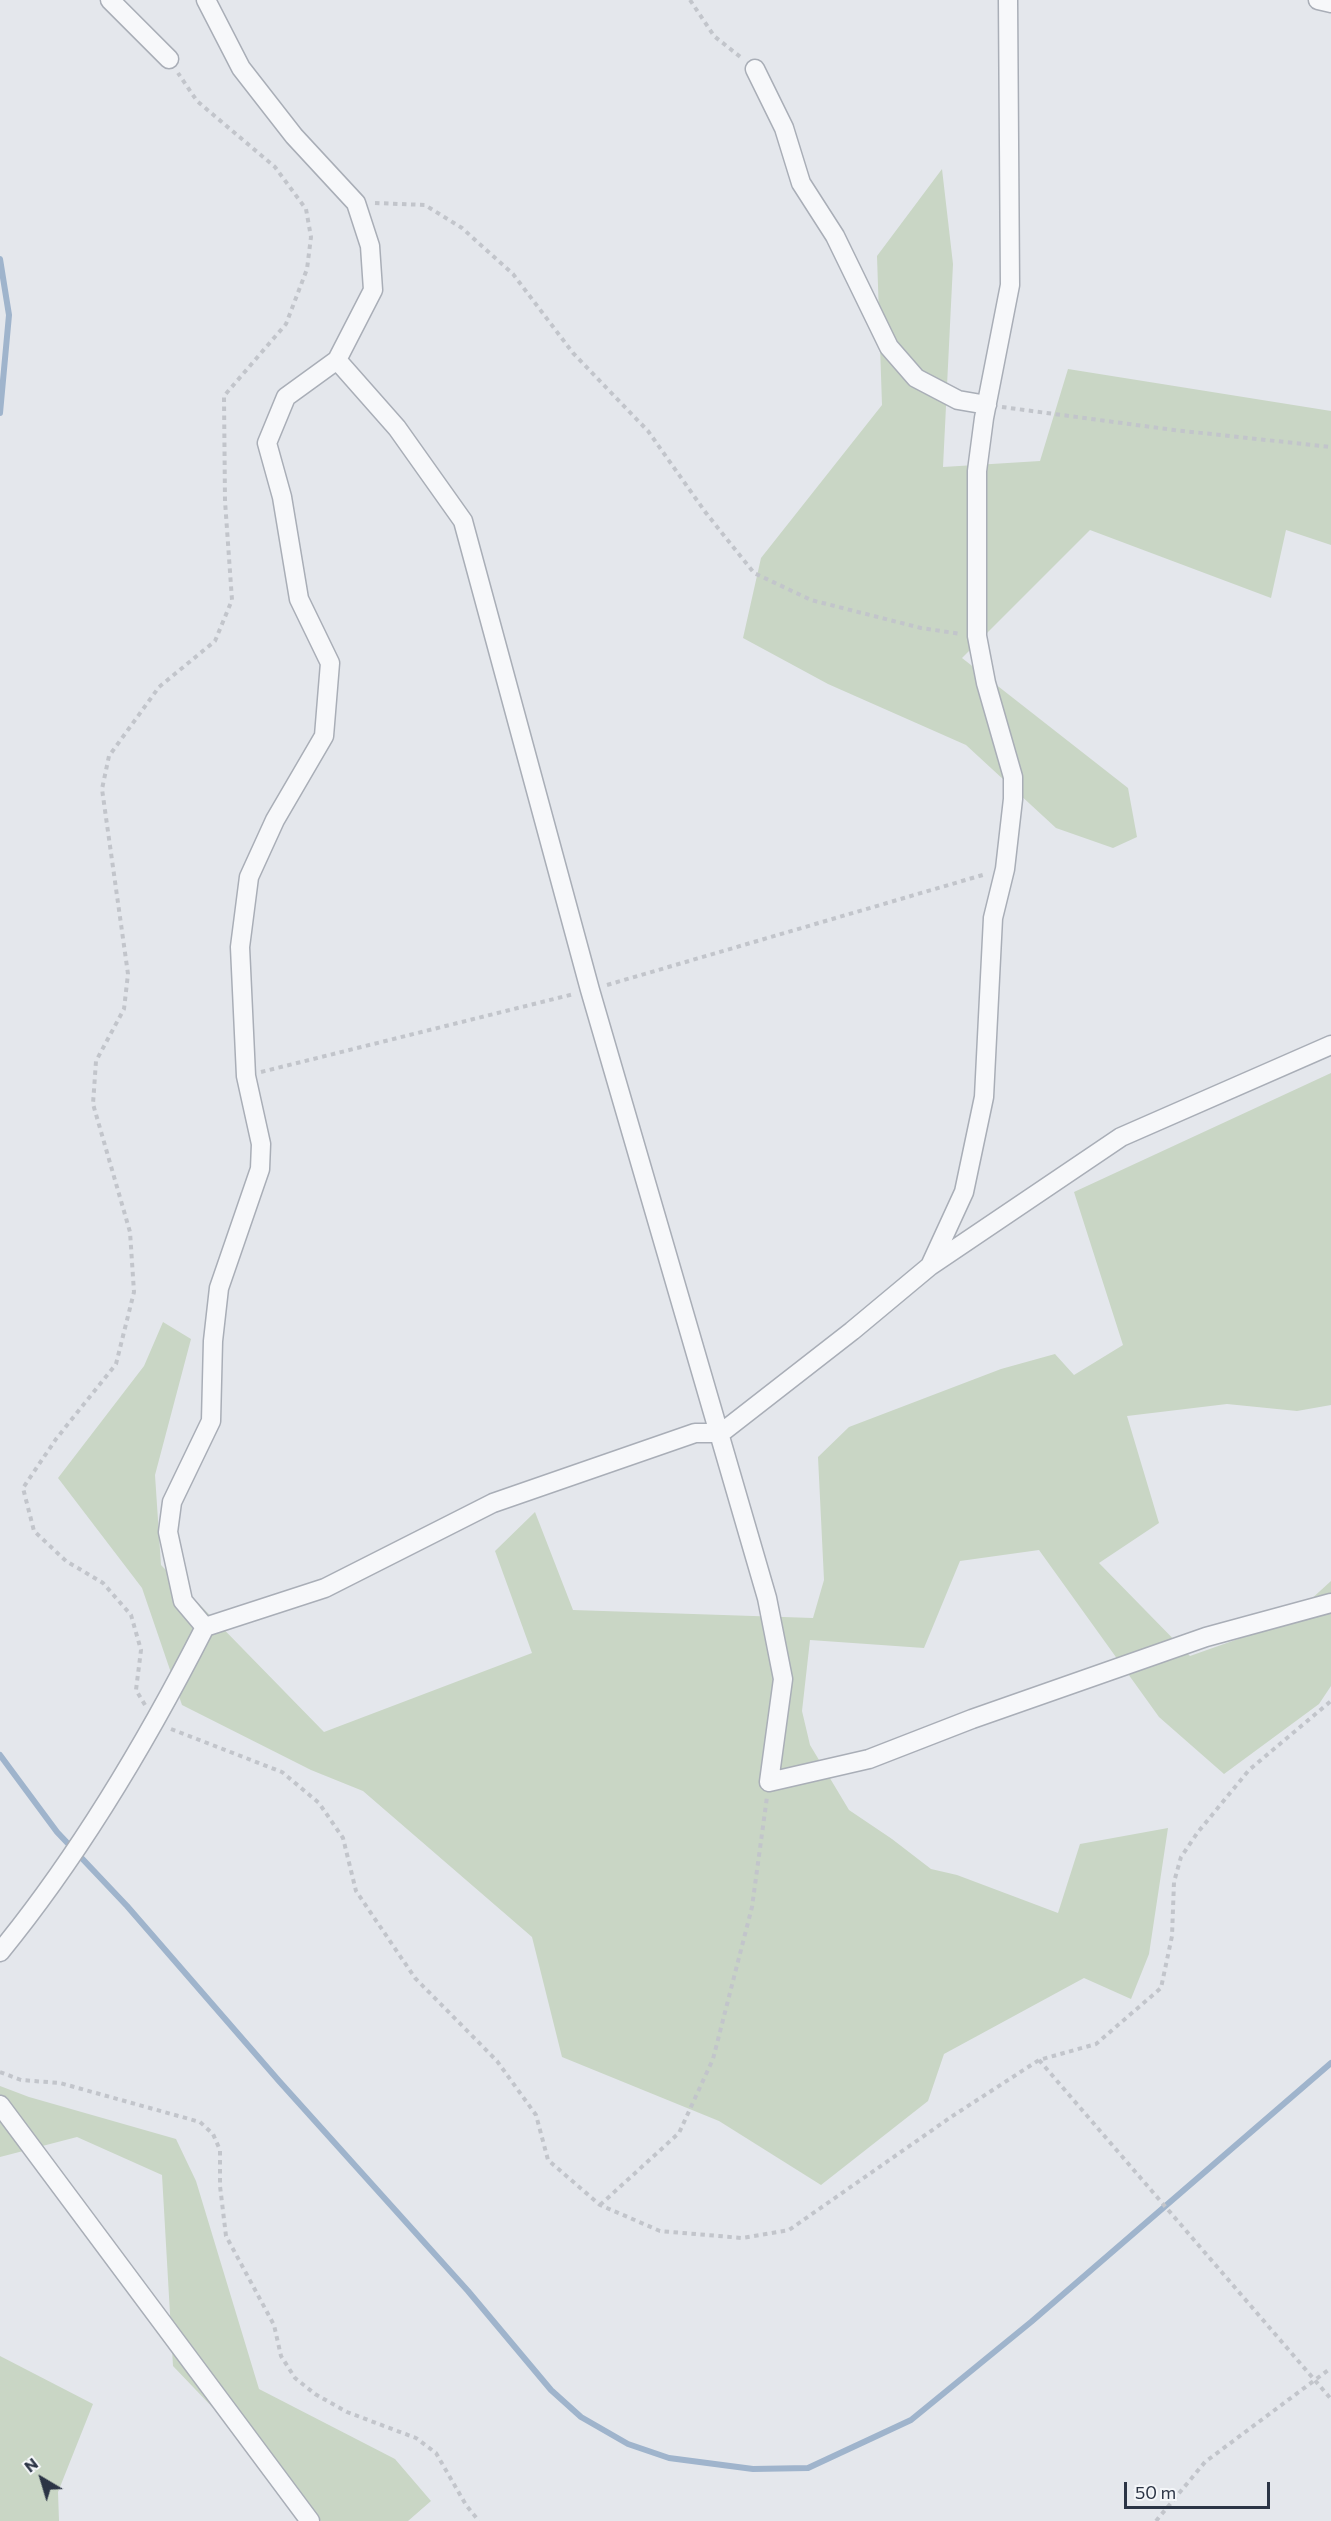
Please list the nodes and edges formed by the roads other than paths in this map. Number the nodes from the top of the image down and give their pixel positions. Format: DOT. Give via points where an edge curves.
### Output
graph roads {
  1 [pos="110,0"];
  2 [pos="206,0"];
  3 [pos="1008,0"];
  4 [pos="1318,0"];
  5 [pos="1331,3"];
  6 [pos="170,59"];
  7 [pos="755,69"];
  8 [pos="336,360"];
  9 [pos="987,405"];
  10 [pos="1331,1044"];
  11 [pos="930,1266"];
  12 [pos="721,1433"];
  13 [pos="1331,1603"];
  14 [pos="205,1627"];
  15 [pos="0,1953"];
  16 [pos="0,2105"];
  17 [pos="310,2521"];
  1 -- 6 [label="street"];
  2 -- 8 [label="street" via="241,68 294,136 356,203 370,246 373,290"];
  3 -- 9 [label="street" via="1010,285"];
  4 -- 5 [label="street"];
  7 -- 9 [label="street" via="784,128 801,183 835,236 889,347 916,378 958,400"];
  8 -- 12 [label="street" via="396,428 463,521 590,990"];
  8 -- 14 [label="street" via="286,397 267,443 282,497 299,599 330,663 324,736 275,820 249,877 240,947 246,1076 261,1144 260,1169 219,1288 211,1421 172,1502 168,1532 183,1601"];
  9 -- 11 [label="street" via="977,471 977,636 1013,777 1013,799 1005,868 993,918 984,1097 964,1192"];
  10 -- 11 [label="street" via="1121,1137"];
  11 -- 12 [label="street"];
  12 -- 13 [label="street" via="767,1598 783,1679 769,1782 869,1759 1206,1637"];
  12 -- 14 [label="street" via="694,1433 494,1503 325,1588"];
  14 -- 15 [label="street" via="156,1723 40,1904"];
  16 -- 17 [label="street"];
}
